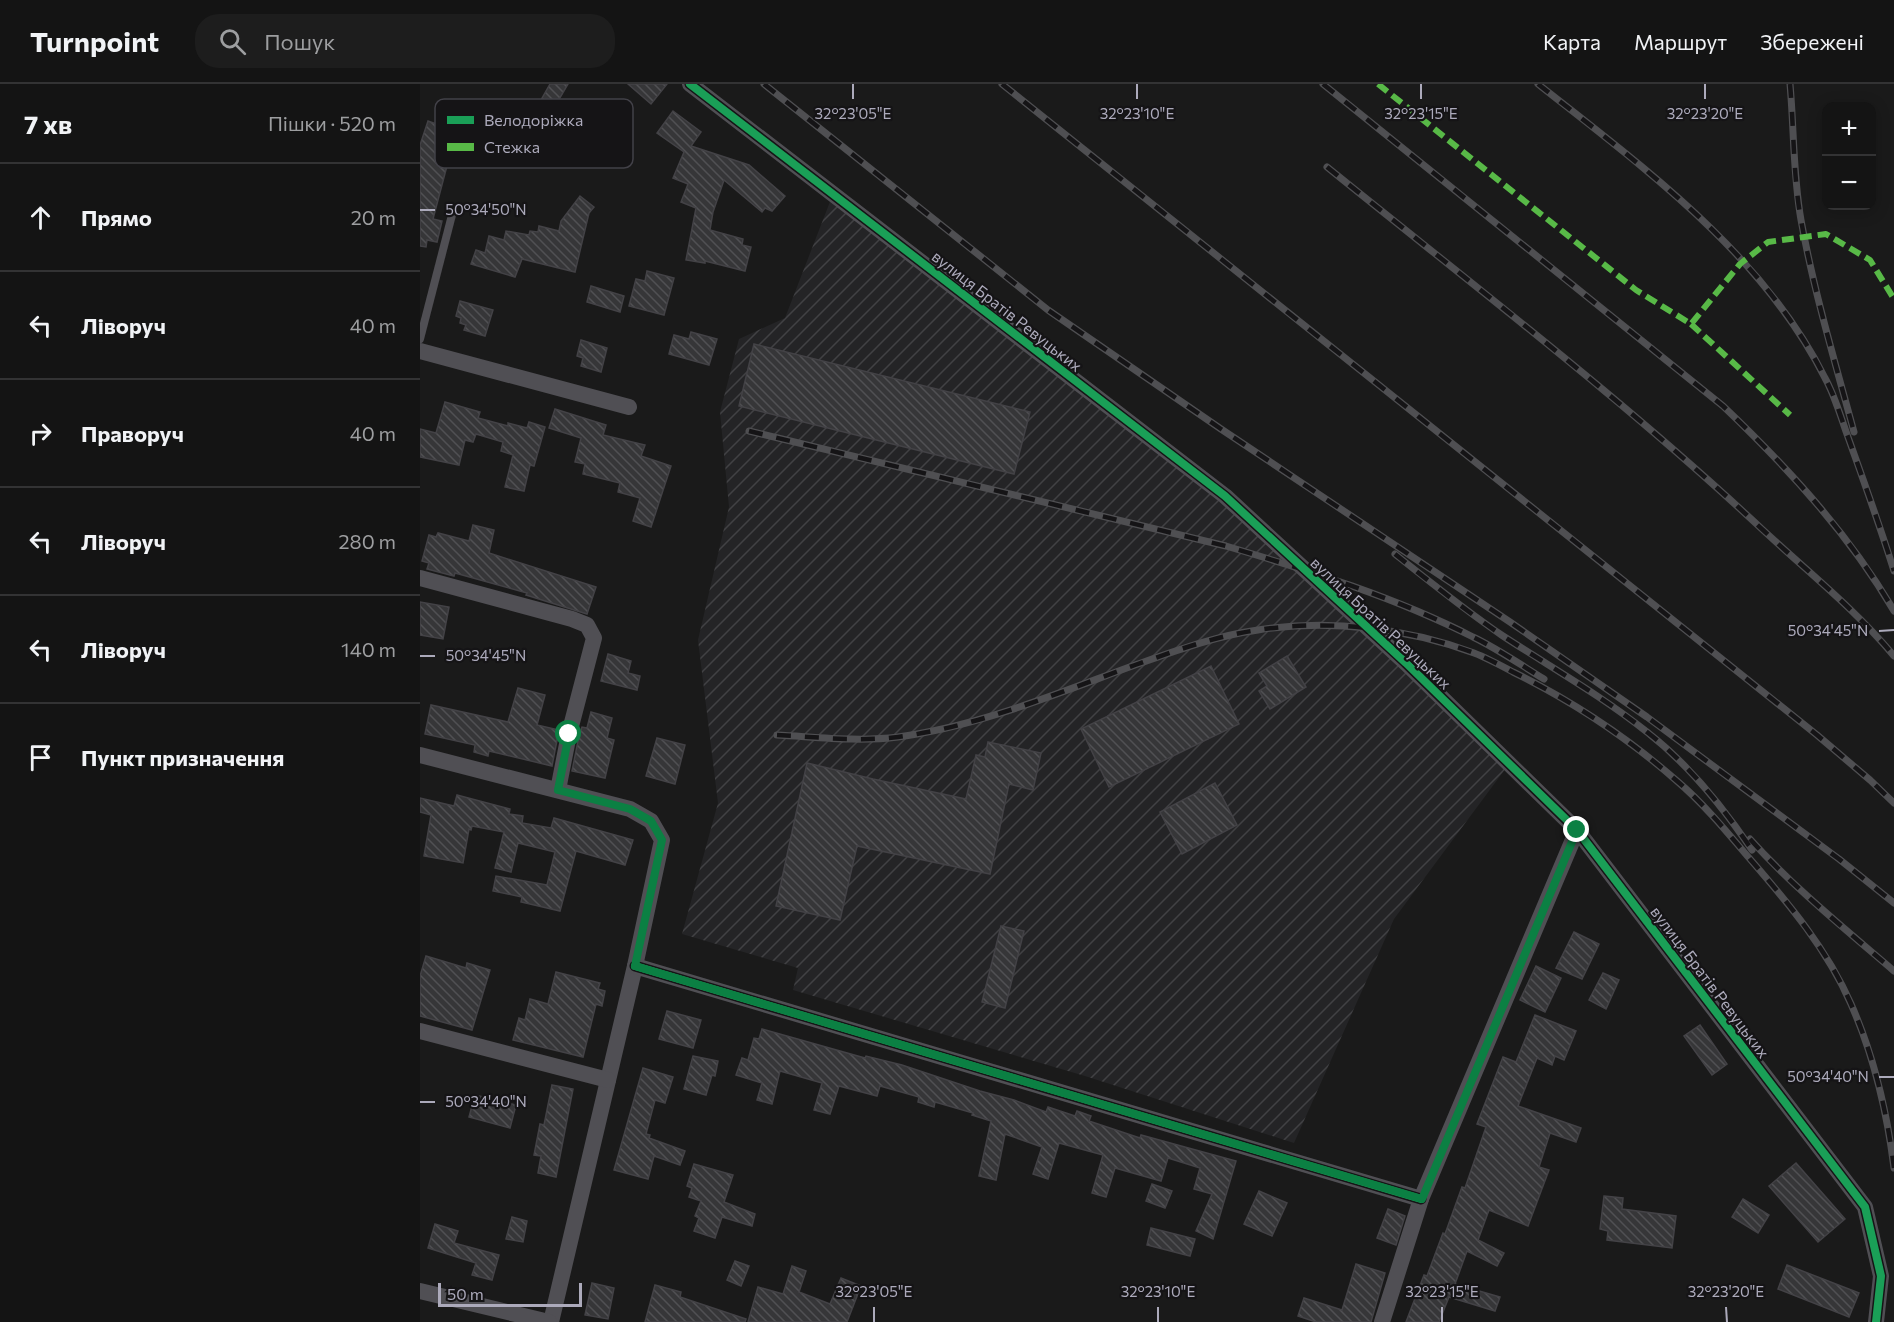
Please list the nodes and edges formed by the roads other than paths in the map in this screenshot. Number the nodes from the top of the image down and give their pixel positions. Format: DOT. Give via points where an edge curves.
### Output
graph roads {
  1 [pos="690,84"];
  2 [pos="452,215"];
  3 [pos="420,339"];
  4 [pos="420,351"];
  5 [pos="629,407"];
  6 [pos="420,578"];
  7 [pos="420,755"];
  8 [pos="558,790"];
  9 [pos="1577,830"];
  10 [pos="635,966"];
  11 [pos="420,1031"];
  12 [pos="608,1080"];
  13 [pos="1422,1199"];
  14 [pos="420,1291"];
  15 [pos="550,1322"];
  16 [pos="1382,1322"];
  17 [pos="1876,1322"];
  1 -- 9 [label="street, вулиця Братів Ревуцьких" via="1225,496 1406,663"];
  2 -- 3 [label="lane"];
  4 -- 5 [label="street"];
  6 -- 8 [label="street" via="587,625 594,638"];
  7 -- 8 [label="street"];
  8 -- 10 [label="street" via="630,809 651,821 662,840"];
  9 -- 13 [label="street"];
  9 -- 17 [label="street, вулиця Братів Ревуцьких" via="1864,1207 1881,1276"];
  10 -- 12 [label="street"];
  10 -- 13 [label="street"];
  11 -- 12 [label="street"];
  12 -- 15 [label="street"];
  13 -- 16 [label="street"];
  14 -- 15 [label="street"];
}
